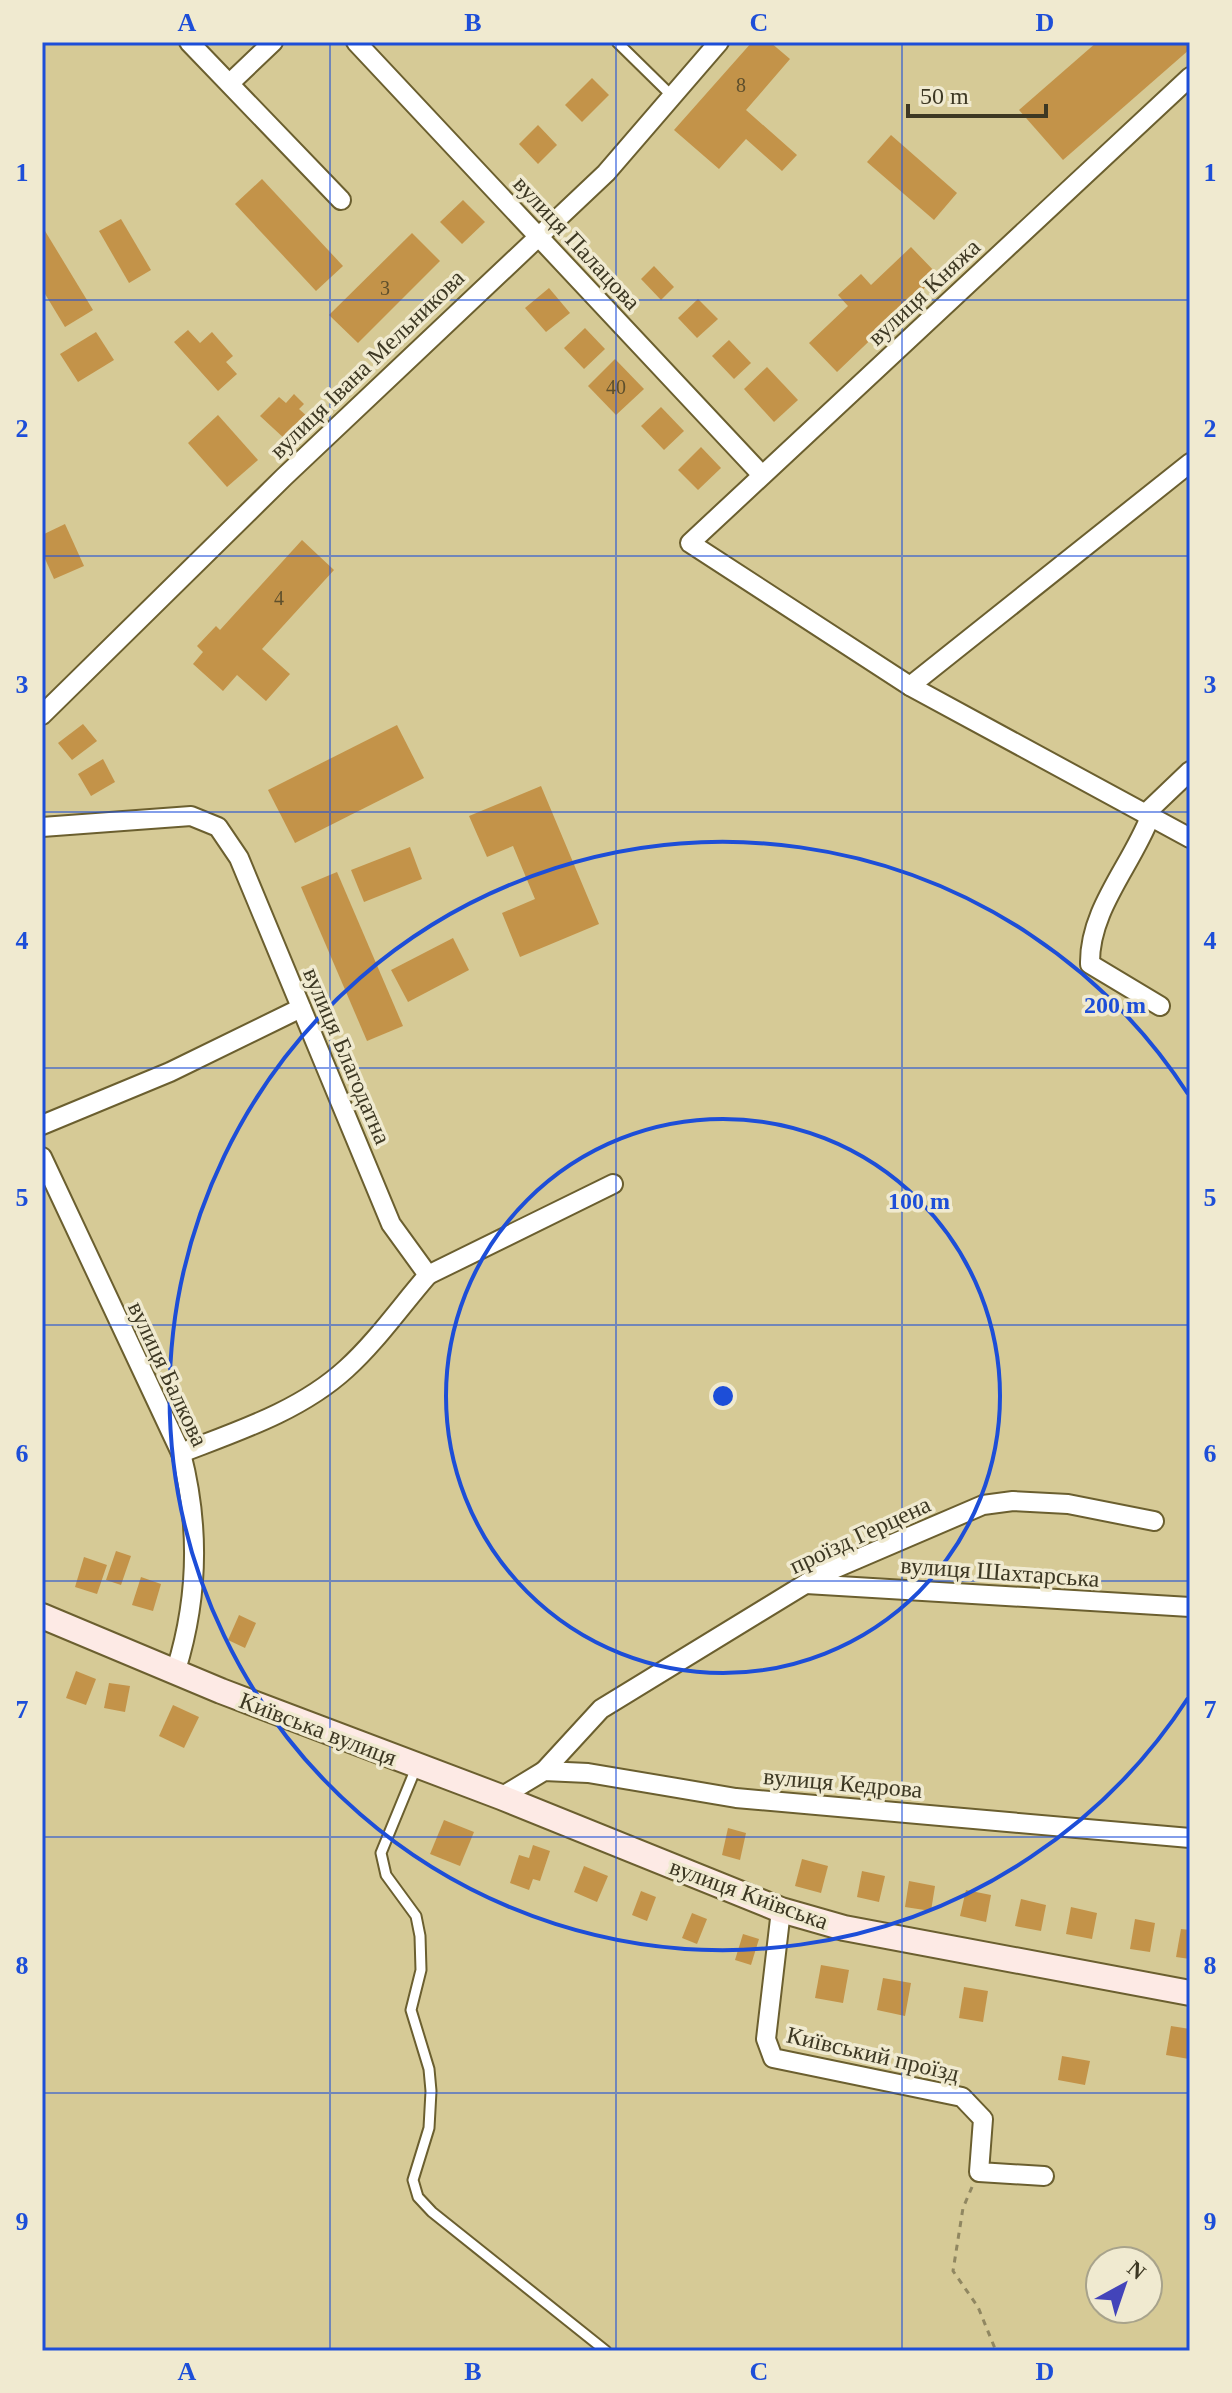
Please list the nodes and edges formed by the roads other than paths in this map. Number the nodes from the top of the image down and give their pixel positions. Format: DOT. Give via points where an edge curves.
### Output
graph roads {
  1 [pos="189,42"];
  2 [pos="273,42"];
  3 [pos="356,42"];
  4 [pos="617,42"];
  5 [pos="719,42"];
  6 [pos="1190,77"];
  7 [pos="230,83"];
  8 [pos="672,96"];
  9 [pos="341,200"];
  10 [pos="537,235"];
  11 [pos="1190,463"];
  12 [pos="762,475"];
  13 [pos="910,686"];
  14 [pos="42,715"];
  15 [pos="1190,771"];
  16 [pos="1147,816"];
  17 [pos="42,827"];
  18 [pos="1190,838"];
  19 [pos="1160,1006"];
  20 [pos="301,1008"];
  21 [pos="42,1125"];
  22 [pos="42,1157"];
  23 [pos="613,1184"];
  24 [pos="428,1275"];
  25 [pos="181,1453"];
  26 [pos="1154,1521"];
  27 [pos="806,1584"];
  28 [pos="1190,1607"];
  29 [pos="42,1616"];
  30 [pos="176,1670"];
  31 [pos="416,1767"];
  32 [pos="544,1771"];
  33 [pos="501,1797"];
  34 [pos="1190,1838"];
  35 [pos="781,1910"];
  36 [pos="1190,1993"];
  37 [pos="1044,2176"];
  38 [pos="606,2351"];
  1 -- 7 [label="street"];
  2 -- 7 [label="street"];
  3 -- 10 [label="street, вулиця Палацова"];
  4 -- 8 [label="lane"];
  5 -- 8 [label="street, вулиця Івана Мельникова"];
  6 -- 12 [label="street, вулиця Княжа"];
  7 -- 9 [label="street"];
  8 -- 10 [label="street, вулиця Івана Мельникова" via="606,173"];
  10 -- 12 [label="street, вулиця Палацова"];
  10 -- 14 [label="street, вулиця Івана Мельникова"];
  11 -- 13 [label="street"];
  12 -- 13 [label="street, вулиця Княжа" via="690,543"];
  13 -- 16 [label="street"];
  15 -- 16 [label="street"];
  16 -- 18 [label="street"];
  16 -- 19 [label="street" via="1139,844 1097,920 1089,941 1090,964"];
  17 -- 20 [label="street, вулиця Благодатна" via="191,816 218,827 239,858"];
  20 -- 21 [label="street" via="170,1072"];
  20 -- 24 [label="street, вулиця Благодатна" via="391,1224"];
  22 -- 25 [label="street, вулиця Балкова"];
  23 -- 24 [label="street"];
  24 -- 25 [label="street" via="347,1368 311,1396"];
  25 -- 30 [label="street, вулиця Балкова" via="193,1497 195,1574 190,1626"];
  26 -- 27 [label="street, проїзд Герцена" via="1068,1504 983,1505"];
  27 -- 28 [label="street, вулиця Шахтарська"];
  27 -- 32 [label="street, проїзд Герцена" via="601,1709"];
  29 -- 30 [label="main road"];
  30 -- 31 [label="main road, Київська вулиця"];
  31 -- 33 [label="main road, вулиця Київська"];
  31 -- 38 [label="lane" via="381,1853 386,1875 416,1916 420,1936 421,1970 411,2010 431,2091 429,2128 413,2180 418,2197"];
  32 -- 33 [label="street"];
  32 -- 34 [label="street, вулиця Кедрова" via="588,1773 736,1798"];
  33 -- 35 [label="main road, вулиця Київська"];
  35 -- 36 [label="main road, вулиця Київська" via="844,1928"];
  35 -- 37 [label="street, Київський проїзд" via="766,2039 773,2058 962,2097 983,2119 979,2172"];
}
